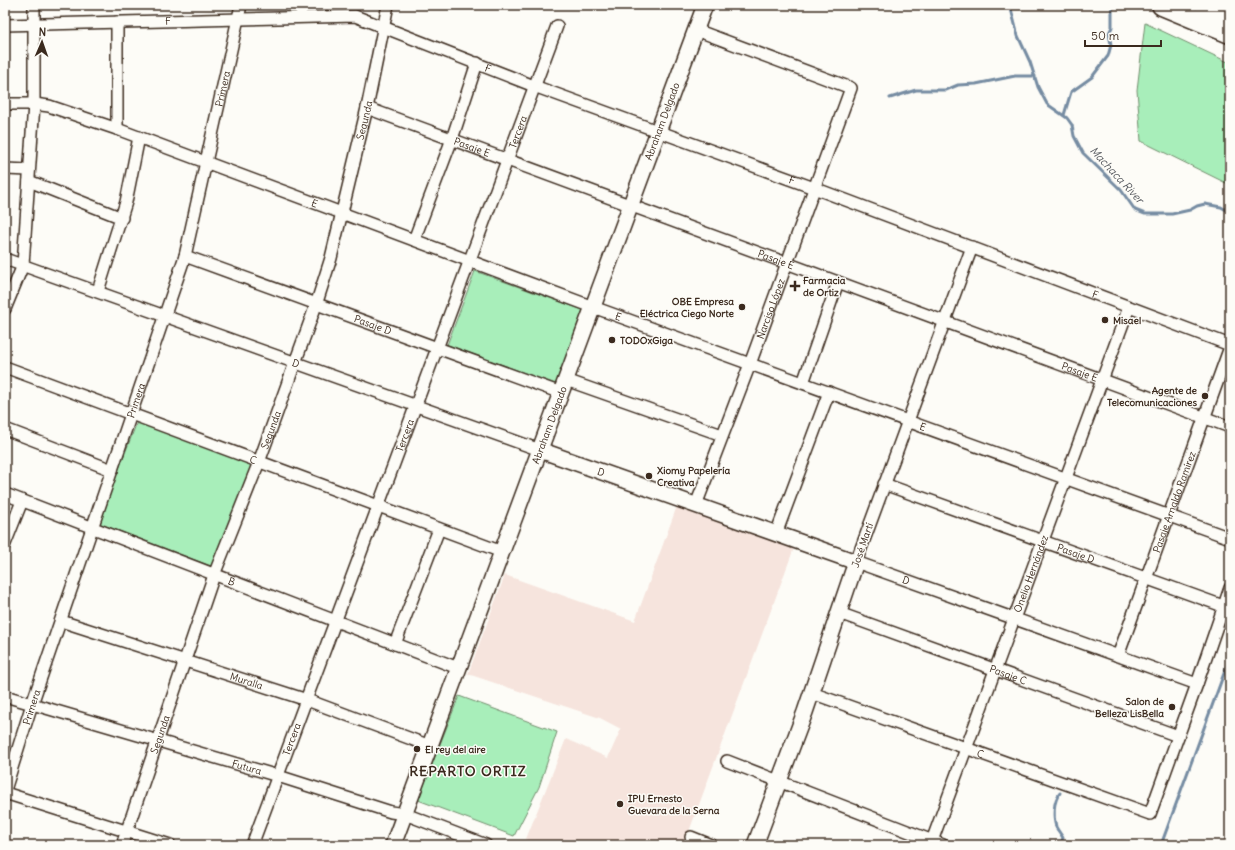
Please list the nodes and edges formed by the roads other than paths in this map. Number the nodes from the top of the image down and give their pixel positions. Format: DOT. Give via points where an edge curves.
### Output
graph roads {
  1 [pos="34,5"];
  2 [pos="241,5"];
  3 [pos="705,5"];
  4 [pos="1162,5"];
  5 [pos="1206,5"];
  6 [pos="387,10"];
  7 [pos="1230,15"];
  8 [pos="355,16"];
  9 [pos="239,18"];
  10 [pos="117,22"];
  11 [pos="34,24"];
  12 [pos="5,25"];
  13 [pos="383,26"];
  14 [pos="557,26"];
  15 [pos="696,30"];
  16 [pos="1230,33"];
  17 [pos="477,63"];
  18 [pos="534,86"];
  19 [pos="5,104"];
  20 [pos="34,104"];
  21 [pos="367,108"];
  22 [pos="117,128"];
  23 [pos="658,132"];
  24 [pos="139,137"];
  25 [pos="452,139"];
  26 [pos="507,160"];
  27 [pos="207,162"];
  28 [pos="5,169"];
  29 [pos="29,176"];
  30 [pos="814,188"];
  31 [pos="631,205"];
  32 [pos="342,213"];
  33 [pos="122,218"];
  34 [pos="414,240"];
  35 [pos="972,247"];
  36 [pos="185,256"];
  37 [pos="5,258"];
  38 [pos="470,261"];
  39 [pos="786,263"];
  40 [pos="24,265"];
  41 [pos="838,282"];
  42 [pos="98,291"];
  43 [pos="316,305"];
  44 [pos="594,307"];
  45 [pos="1130,307"];
  46 [pos="5,309"];
  47 [pos="165,315"];
  48 [pos="944,322"];
  49 [pos="1230,346"];
  50 [pos="438,349"];
  51 [pos="295,362"];
  52 [pos="750,364"];
  53 [pos="5,367"];
  54 [pos="1102,380"];
  55 [pos="803,383"];
  56 [pos="563,387"];
  57 [pos="829,392"];
  58 [pos="416,406"];
  59 [pos="131,415"];
  60 [pos="1205,418"];
  61 [pos="907,421"];
  62 [pos="1230,427"];
  63 [pos="5,429"];
  64 [pos="722,435"];
  65 [pos="540,450"];
  66 [pos="259,462"];
  67 [pos="112,470"];
  68 [pos="1066,478"];
  69 [pos="884,484"];
  70 [pos="5,494"];
  71 [pos="22,501"];
  72 [pos="696,505"];
  73 [pos="379,507"];
  74 [pos="1169,516"];
  75 [pos="92,528"];
  76 [pos="438,529"];
  77 [pos="776,534"];
  78 [pos="1230,538"];
  79 [pos="1043,542"];
  80 [pos="5,544"];
  81 [pos="502,552"];
  82 [pos="856,562"];
  83 [pos="214,575"];
  84 [pos="1146,578"];
  85 [pos="1230,588"];
  86 [pos="1223,606"];
  87 [pos="839,613"];
  88 [pos="1014,618"];
  89 [pos="61,621"];
  90 [pos="336,622"];
  91 [pos="395,644"];
  92 [pos="1118,656"];
  93 [pos="184,661"];
  94 [pos="458,668"];
  95 [pos="995,670"];
  96 [pos="1197,684"];
  97 [pos="812,693"];
  98 [pos="5,696"];
  99 [pos="307,700"];
  100 [pos="32,704"];
  101 [pos="1178,736"];
  102 [pos="157,741"];
  103 [pos="430,746"];
  104 [pos="966,748"];
  105 [pos="727,762"];
  106 [pos="278,776"];
  107 [pos="779,782"];
  108 [pos="5,791"];
  109 [pos="405,814"];
  110 [pos="127,830"];
  111 [pos="691,838"];
  112 [pos="932,841"];
  113 [pos="122,845"];
  114 [pos="170,845"];
  115 [pos="252,845"];
  116 [pos="393,845"];
  117 [pos="486,845"];
  118 [pos="711,845"];
  119 [pos="755,845"];
  120 [pos="943,845"];
  1 -- 11 [label="street"];
  2 -- 9 [label="street, Primera"];
  3 -- 15 [label="street, Abraham Delgado"];
  4 -- 16 [label="highway"];
  5 -- 7 [label="highway"];
  6 -- 8 [label="street, F"];
  6 -- 13 [label="street, Segunda"];
  8 -- 9 [label="street, F"];
  8 -- 13 [label="street, F"];
  9 -- 10 [label="street, F"];
  9 -- 27 [label="street, Primera"];
  10 -- 11 [label="street, F"];
  10 -- 22 [label="street"];
  11 -- 12 [label="street, F"];
  11 -- 20 [label="street"];
  13 -- 17 [label="street, F"];
  13 -- 21 [label="street, Segunda"];
  14 -- 18 [label="street, Tercera"];
  15 -- 23 [label="street, Abraham Delgado"];
  15 -- 30 [label="street, Narciso López" via="851,88"];
  17 -- 18 [label="street, F"];
  17 -- 25 [label="street"];
  18 -- 23 [label="street, F"];
  18 -- 26 [label="street, Tercera"];
  19 -- 20 [label="street, E"];
  20 -- 22 [label="street, E" via="49,106"];
  20 -- 29 [label="street"];
  21 -- 25 [label="street, Pasaje E"];
  21 -- 32 [label="street, Segunda"];
  22 -- 24 [label="street, E"];
  23 -- 30 [label="street, F"];
  23 -- 31 [label="street, Abraham Delgado"];
  24 -- 27 [label="street, E"];
  24 -- 33 [label="street"];
  25 -- 26 [label="street, Pasaje E"];
  25 -- 34 [label="street"];
  26 -- 31 [label="street, Pasaje E"];
  26 -- 38 [label="street, Tercera"];
  27 -- 32 [label="street, E"];
  27 -- 36 [label="street, Primera"];
  28 -- 29 [label="street"];
  29 -- 33 [label="street"];
  29 -- 40 [label="street"];
  30 -- 35 [label="street, F"];
  30 -- 39 [label="street, Narciso López"];
  31 -- 39 [label="street, Pasaje E"];
  31 -- 44 [label="street, Abraham Delgado"];
  32 -- 34 [label="street, E"];
  32 -- 43 [label="street, Segunda"];
  33 -- 42 [label="street"];
  34 -- 38 [label="street, E"];
  35 -- 45 [label="street, F"];
  35 -- 48 [label="street, José Martí"];
  36 -- 43 [label="street, Pasaje D"];
  36 -- 47 [label="street, Primera"];
  37 -- 40 [label="street, D"];
  38 -- 44 [label="street, E"];
  38 -- 50 [label="street, Tercera"];
  39 -- 41 [label="street, Pasaje E"];
  39 -- 52 [label="street, Narciso López"];
  40 -- 42 [label="street, D"];
  40 -- 46 [label="street"];
  41 -- 48 [label="street, Pasaje E"];
  41 -- 55 [label="street"];
  42 -- 47 [label="street, D"];
  43 -- 50 [label="street, Pasaje D"];
  43 -- 51 [label="street, Segunda"];
  44 -- 52 [label="street, E"];
  44 -- 56 [label="street, Abraham Delgado"];
  45 -- 49 [label="street, F"];
  45 -- 54 [label="street, Onelio Hernández"];
  47 -- 51 [label="street, D"];
  47 -- 59 [label="street, Primera"];
  48 -- 54 [label="street, Pasaje E"];
  48 -- 61 [label="street, José Martí"];
  49 -- 60 [label="street, Pasaje Arnaldo Ramírez"];
  50 -- 56 [label="street, Pasaje D"];
  50 -- 58 [label="street, Tercera"];
  51 -- 58 [label="street, D"];
  51 -- 66 [label="street, Segunda"];
  52 -- 55 [label="street, E"];
  52 -- 64 [label="street, Narciso López"];
  53 -- 59 [label="street, C"];
  54 -- 60 [label="street, Pasaje E"];
  54 -- 68 [label="street, Onelio Hernández"];
  55 -- 57 [label="street, E"];
  56 -- 64 [label="street, Pasaje D"];
  56 -- 65 [label="street, Abraham Delgado"];
  57 -- 61 [label="street, E"];
  57 -- 77 [label="street"];
  58 -- 65 [label="street, D"];
  58 -- 73 [label="street, Tercera"];
  59 -- 66 [label="street, C"];
  59 -- 67 [label="street, Primera"];
  60 -- 62 [label="street, Pasaje E"];
  60 -- 74 [label="street, Pasaje Arnaldo Ramírez"];
  61 -- 68 [label="street, E"];
  61 -- 69 [label="street, José Martí"];
  63 -- 67 [label="street"];
  64 -- 72 [label="street, Narciso López"];
  65 -- 72 [label="street, D"];
  65 -- 81 [label="street, Abraham Delgado"];
  66 -- 73 [label="street, C"];
  66 -- 83 [label="street, Segunda"];
  67 -- 75 [label="street, Primera"];
  68 -- 74 [label="street, E"];
  68 -- 79 [label="street, Onelio Hernández"];
  69 -- 79 [label="street, Pasaje D"];
  69 -- 82 [label="street, José Martí"];
  70 -- 71 [label="street, B"];
  71 -- 75 [label="street, B"];
  71 -- 80 [label="street"];
  72 -- 77 [label="street, D"];
  73 -- 76 [label="street, C"];
  73 -- 90 [label="street, Tercera"];
  74 -- 78 [label="street, E"];
  74 -- 84 [label="street, Pasaje Arnaldo Ramírez"];
  75 -- 83 [label="street, B"];
  75 -- 89 [label="street, Primera"];
  76 -- 81 [label="street, C"];
  76 -- 91 [label="street"];
  77 -- 82 [label="street, D"];
  79 -- 84 [label="street, Pasaje D"];
  79 -- 88 [label="street, Onelio Hernández"];
  81 -- 94 [label="street, Abraham Delgado"];
  82 -- 87 [label="street, José Martí"];
  82 -- 88 [label="street, D"];
  83 -- 90 [label="street, B"];
  83 -- 93 [label="street, Segunda"];
  84 -- 86 [label="street, Pasaje D"];
  84 -- 92 [label="street, Pasaje Arnaldo Ramírez"];
  85 -- 86 [label="street"];
  86 -- 96 [label="street"];
  87 -- 95 [label="street, Pasaje C"];
  87 -- 97 [label="street, José Martí"];
  88 -- 92 [label="street, D"];
  88 -- 95 [label="street, Onelio Hernández"];
  89 -- 93 [label="street, Muralla"];
  89 -- 100 [label="street, Primera"];
  90 -- 91 [label="street, B"];
  90 -- 99 [label="street, Tercera"];
  91 -- 94 [label="street, B"];
  92 -- 96 [label="street, D"];
  93 -- 99 [label="street, Muralla"];
  93 -- 102 [label="street, Segunda"];
  94 -- 103 [label="street, Abraham Delgado"];
  95 -- 101 [label="street, Pasaje C"];
  95 -- 104 [label="street, Onelio Hernández"];
  96 -- 101 [label="street"];
  97 -- 104 [label="street, C"];
  97 -- 107 [label="street, José Martí"];
  98 -- 100 [label="street, Futura"];
  99 -- 103 [label="street, Muralla"];
  99 -- 106 [label="street, Tercera"];
  100 -- 102 [label="street, Futura"];
  100 -- 108 [label="street, Primera"];
  101 -- 104 [label="street, C" via="1150,814"];
  102 -- 106 [label="street, Futura"];
  102 -- 110 [label="street, Segunda"];
  103 -- 109 [label="street, Abraham Delgado"];
  104 -- 112 [label="street, Onelio Hernández"];
  105 -- 107 [label="street"];
  106 -- 109 [label="street, Futura" via="391,812"];
  106 -- 115 [label="street, Tercera"];
  107 -- 112 [label="street"];
  107 -- 119 [label="street, José Martí"];
  108 -- 110 [label="street"];
  109 -- 116 [label="street, Abraham Delgado"];
  109 -- 117 [label="street, Futura"];
  110 -- 113 [label="street, Segunda"];
  110 -- 114 [label="street"];
  111 -- 118 [label="street"];
  112 -- 120 [label="street"];
}
